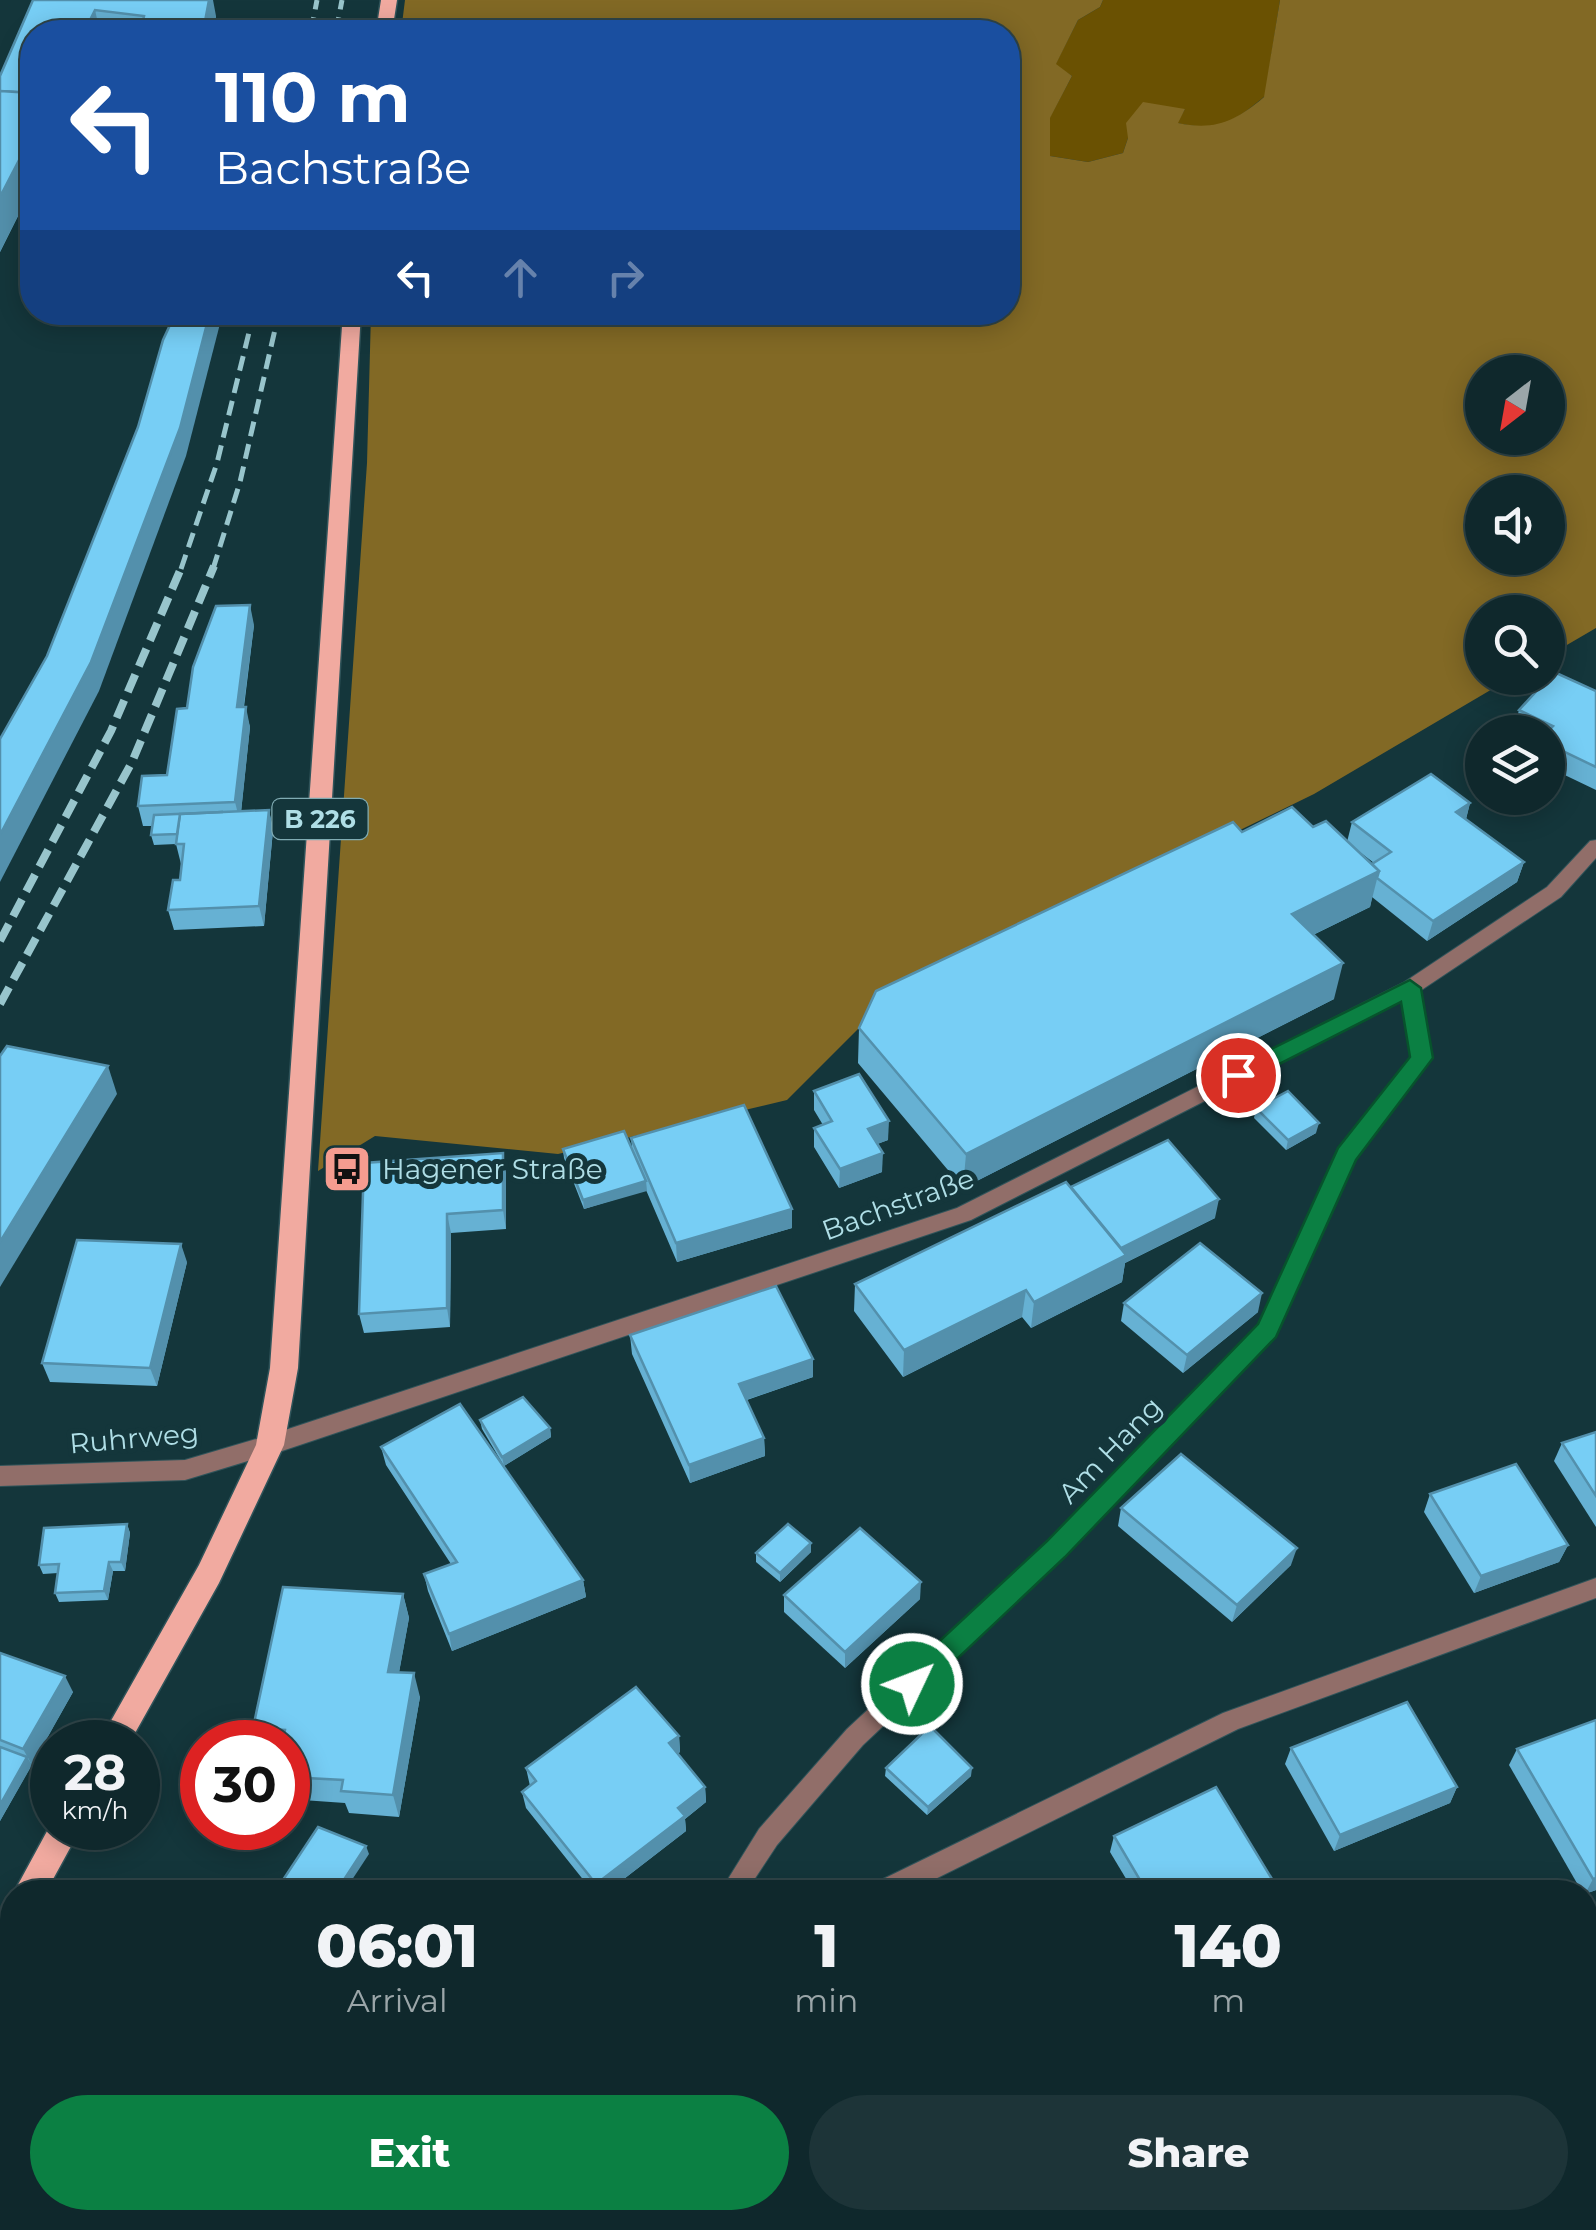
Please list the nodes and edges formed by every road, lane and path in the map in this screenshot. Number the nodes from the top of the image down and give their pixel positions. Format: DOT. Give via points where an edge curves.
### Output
graph roads {
  1 [pos="351,325"];
  2 [pos="1596,846"];
  3 [pos="1410,988"];
  4 [pos="270,1445"];
  5 [pos="0,1476"];
  6 [pos="1596,1588"];
  7 [pos="126,1720"];
  8 [pos="53,1850"];
  9 [pos="36,1880"];
  10 [pos="740,1880"];
  11 [pos="908,1880"];
  1 -- 4 [label="main road, B 226" via="284,1368"];
  2 -- 3 [label="street, Bachstraße" via="1554,892"];
  3 -- 4 [label="street, Bachstraße" via="964,1214"];
  3 -- 10 [label="street, Am Hang" via="1422,1058 1346,1155 1267,1330 1056,1549 855,1737 768,1837"];
  4 -- 5 [label="street, Ruhrweg" via="186,1470"];
  4 -- 7 [label="main road, B 226" via="209,1574"];
  6 -- 11 [label="street" via="1231,1721"];
  8 -- 9 [label="main road"];
}
